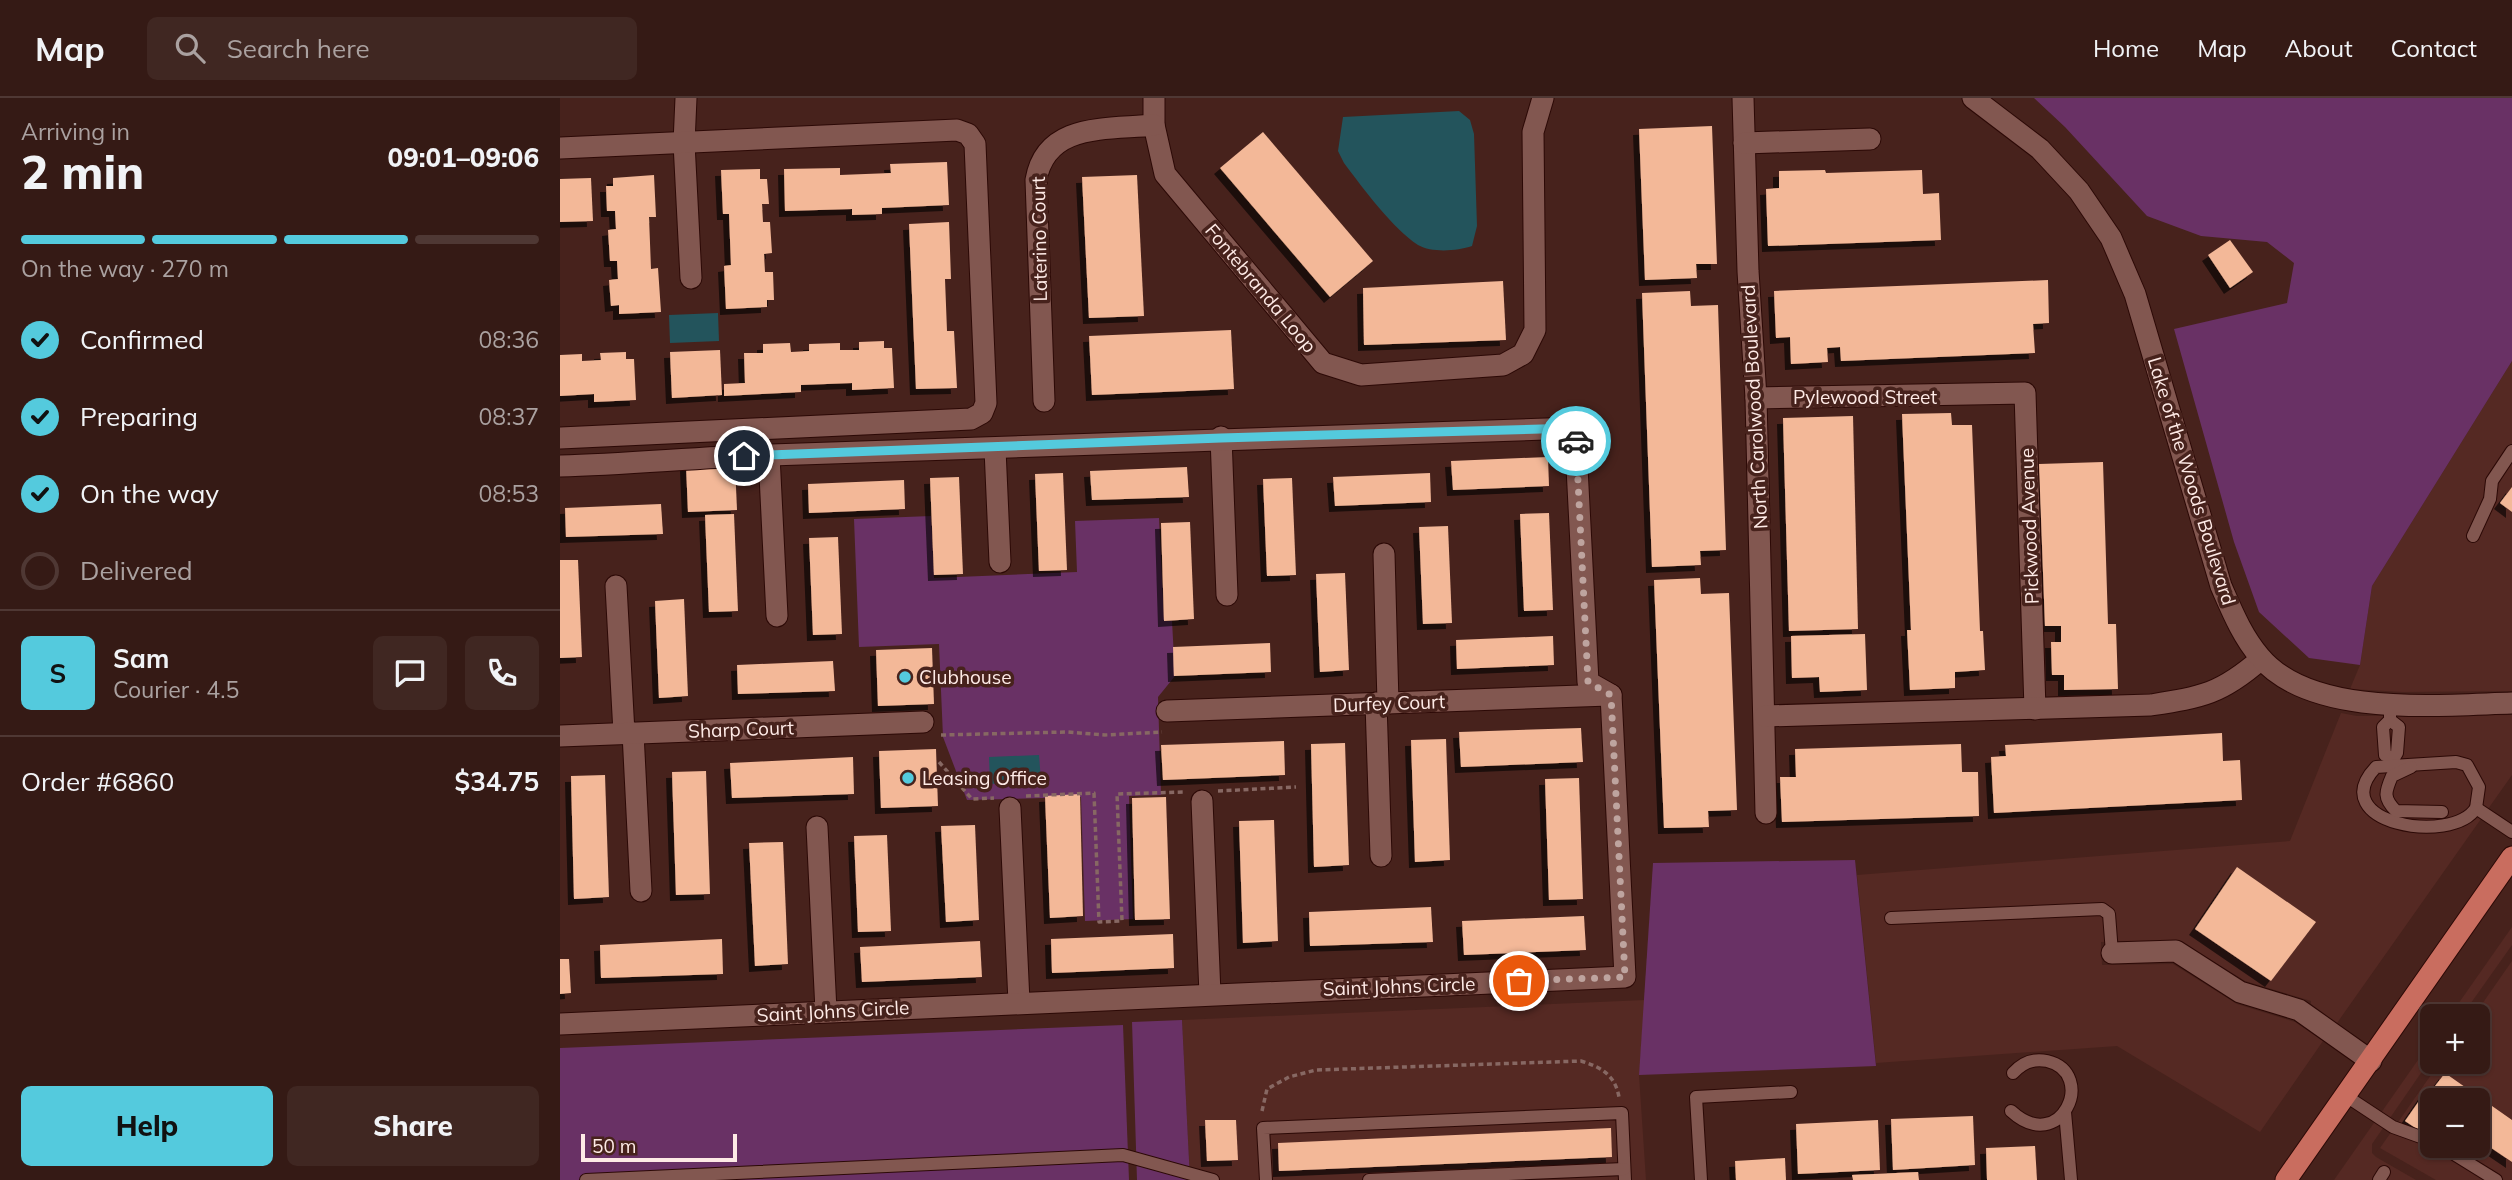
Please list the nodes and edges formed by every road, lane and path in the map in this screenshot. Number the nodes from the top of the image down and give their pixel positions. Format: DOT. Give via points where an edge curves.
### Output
graph roads {
  1 [pos="686,98"];
  2 [pos="1154,98"];
  3 [pos="1543,98"];
  4 [pos="1743,98"];
  5 [pos="1973,98"];
  6 [pos="1154,125"];
  7 [pos="1870,139"];
  8 [pos="1744,142"];
  9 [pos="684,143"];
  10 [pos="560,148"];
  11 [pos="691,278"];
  12 [pos="1974,396"];
  13 [pos="1756,398"];
  14 [pos="1044,401"];
  15 [pos="560,438"];
  16 [pos="1221,438"];
  17 [pos="995,449"];
  18 [pos="2512,451"];
  19 [pos="769,455"];
  20 [pos="560,466"];
  21 [pos="2473,536"];
  22 [pos="1384,554"];
  23 [pos="1000,562"];
  24 [pos="616,586"];
  25 [pos="1227,595"];
  26 [pos="778,616"];
  27 [pos="2261,659"];
  28 [pos="1611,695"];
  29 [pos="1382,703"];
  30 [pos="2512,703"];
  31 [pos="2035,709"];
  32 [pos="2390,712"];
  33 [pos="1765,716"];
  34 [pos="923,722"];
  35 [pos="1164,722"];
  36 [pos="628,733"];
  37 [pos="941,734"];
  38 [pos="560,736"];
  39 [pos="2391,761"];
  40 [pos="939,762"];
  41 [pos="2428,763"];
  42 [pos="1296,787"];
  43 [pos="1201,794"];
  44 [pos="1009,801"];
  45 [pos="2472,812"];
  46 [pos="1766,813"];
  47 [pos="817,827"];
  48 [pos="2512,832"];
  49 [pos="1381,856"];
  50 [pos="2512,857"];
  51 [pos="642,891"];
  52 [pos="1891,918"];
  53 [pos="2112,953"];
  54 [pos="1210,994"];
  55 [pos="1020,1002"];
  56 [pos="826,1011"];
  57 [pos="560,1024"];
  58 [pos="2371,1061"];
  59 [pos="2013,1073"];
  60 [pos="1791,1092"];
  61 [pos="2346,1096"];
  62 [pos="2011,1111"];
  63 [pos="2065,1112"];
  64 [pos="1622,1113"];
  65 [pos="1263,1128"];
  66 [pos="2420,1136"];
  67 [pos="2460,1158"];
  68 [pos="1624,1174"];
  69 [pos="586,1180"];
  70 [pos="1213,1180"];
  71 [pos="1266,1180"];
  72 [pos="1369,1180"];
  73 [pos="1701,1180"];
  74 [pos="2071,1180"];
  75 [pos="2286,1180"];
  76 [pos="2496,1180"];
  1 -- 9 [label="street"];
  2 -- 6 [label="street, Fontebranda Loop"];
  3 -- 6 [label="street, Fontebranda Loop" via="1534,125 1535,330 1523,354 1503,365 1361,375 1323,363 1165,174"];
  4 -- 8 [label="street, North Carolwood Boulevard"];
  5 -- 27 [label="street, Lake of the Woods Boulevard" via="2040,149 2079,191 2111,238 2135,294 2221,586 2239,628"];
  6 -- 14 [label="street, Laterino Court" via="1070,134 1053,144 1039,162 1035,180"];
  7 -- 8 [label="street"];
  8 -- 13 [label="street, North Carolwood Boulevard"];
  9 -- 10 [label="street"];
  9 -- 11 [label="street"];
  9 -- 15 [label="street" via="957,130 968,134 975,144 986,403 982,413 971,419"];
  12 -- 13 [label="street, Pylewood Street"];
  12 -- 31 [label="street, Pickwood Avenue" via="2025,393"];
  13 -- 33 [label="street, North Carolwood Boulevard"];
  16 -- 17 [label="street"];
  16 -- 25 [label="street"];
  16 -- 28 [label="street" via="1575,428 1588,682"];
  17 -- 19 [label="street"];
  17 -- 23 [label="street"];
  18 -- 21 [label="lane" via="2492,481 2490,499"];
  19 -- 20 [label="street"];
  19 -- 26 [label="street"];
  22 -- 29 [label="street"];
  24 -- 36 [label="street"];
  27 -- 31 [label="street" via="2235,682 2203,697 2151,705"];
  27 -- 32 [label="street, Lake of the Woods Boulevard" via="2300,686"];
  28 -- 29 [label="street, Durfey Court"];
  28 -- 54 [label="street, Saint Johns Circle" via="1625,977"];
  29 -- 35 [label="street, Durfey Court"];
  29 -- 49 [label="street"];
  30 -- 32 [label="street, Lake of the Woods Boulevard"];
  31 -- 33 [label="street"];
  32 -- 39 [label="lane" via="2383,727 2385,755"];
  33 -- 46 [label="street, North Carolwood Boulevard"];
  34 -- 36 [label="street, Sharp Court"];
  35 -- 37 [label="path" via="1105,735"];
  36 -- 38 [label="street, Sharp Court"];
  36 -- 51 [label="street"];
  39 -- 41 [label="lane"];
  39 -- 45 [label="lane" via="2369,774 2364,794 2371,811 2386,821 2408,826 2457,823"];
  40 -- 44 [label="path" via="972,799"];
  41 -- 45 [label="lane" via="2467,765 2479,786"];
  41 -- 45 [label="lane" via="2392,776 2385,792 2387,802 2403,812"];
  42 -- 43 [label="path"];
  43 -- 44 [label="path" via="1117,794 1122,921 1099,922 1094,793"];
  43 -- 54 [label="street"];
  44 -- 55 [label="street"];
  45 -- 48 [label="lane"];
  47 -- 56 [label="street"];
  50 -- 58 [label="main road"];
  52 -- 53 [label="lane" via="2102,909 2109,914"];
  53 -- 58 [label="street" via="2176,951 2240,992 2299,1010"];
  54 -- 55 [label="street, Saint Johns Circle"];
  55 -- 56 [label="street, Saint Johns Circle"];
  56 -- 57 [label="street, Saint Johns Circle"];
  58 -- 61 [label="main road"];
  59 -- 63 [label="lane" via="2040,1059 2061,1067 2071,1085"];
  60 -- 73 [label="lane" via="1696,1097"];
  61 -- 66 [label="lane" via="2393,1126"];
  61 -- 75 [label="main road"];
  62 -- 63 [label="lane" via="2035,1125 2057,1120"];
  63 -- 74 [label="lane"];
  64 -- 65 [label="lane"];
  64 -- 65 [label="path" via="1617,1087 1603,1068 1581,1061 1316,1070 1267,1088 1262,1101"];
  64 -- 68 [label="lane"];
  65 -- 71 [label="lane"];
  67 -- 76 [label="lane"];
  68 -- 72 [label="lane"];
  69 -- 70 [label="lane" via="1123,1155"];
}
